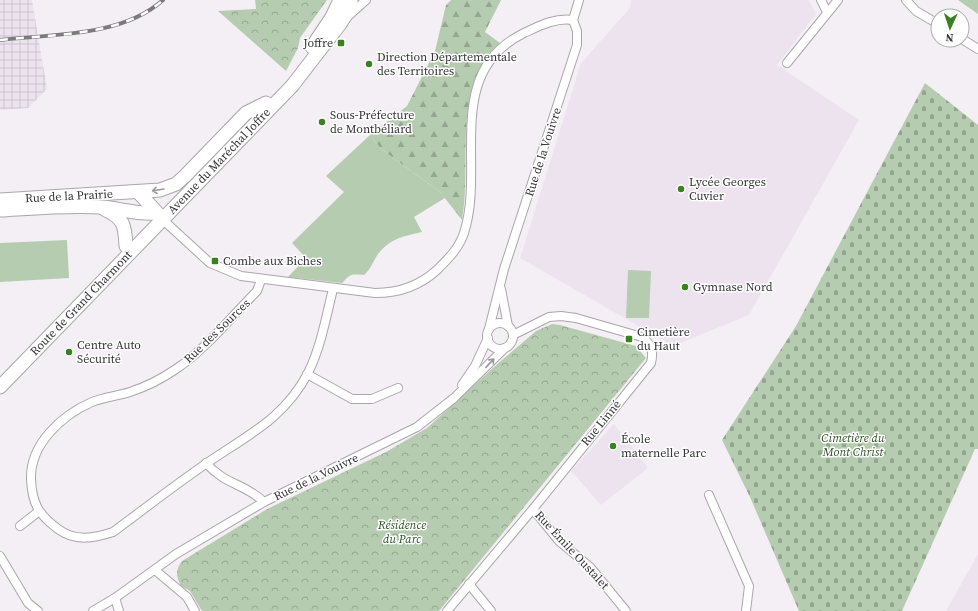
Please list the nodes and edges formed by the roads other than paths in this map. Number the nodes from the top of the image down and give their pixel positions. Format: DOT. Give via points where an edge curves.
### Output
graph roads {
  1 [pos="340,0"];
  2 [pos="366,0"];
  3 [pos="579,0"];
  4 [pos="821,0"];
  5 [pos="838,0"];
  6 [pos="906,0"];
  7 [pos="354,3"];
  8 [pos="827,12"];
  9 [pos="930,19"];
  10 [pos="573,20"];
  11 [pos="336,21"];
  12 [pos="787,63"];
  13 [pos="266,103"];
  14 [pos="138,192"];
  15 [pos="0,200"];
  16 [pos="99,207"];
  17 [pos="0,210"];
  18 [pos="159,216"];
  19 [pos="126,246"];
  20 [pos="261,280"];
  21 [pos="500,284"];
  22 [pos="333,289"];
  23 [pos="508,326"];
  24 [pos="489,329"];
  25 [pos="513,335"];
  26 [pos="488,338"];
  27 [pos="504,348"];
  28 [pos="308,374"];
  29 [pos="0,378"];
  30 [pos="0,387"];
  31 [pos="398,388"];
  32 [pos="454,398"];
  33 [pos="206,463"];
  34 [pos="709,495"];
  35 [pos="264,502"];
  36 [pos="533,509"];
  37 [pos="38,512"];
  38 [pos="20,526"];
  39 [pos="0,556"];
  40 [pos="155,570"];
  41 [pos="469,584"];
  42 [pos="115,598"];
  43 [pos="38,611"];
  44 [pos="93,611"];
  45 [pos="119,611"];
  46 [pos="195,611"];
  47 [pos="447,611"];
  48 [pos="491,611"];
  49 [pos="626,611"];
  50 [pos="746,611"];
  1 -- 11 [label="main road, Avenue du Maréchal Joffre"];
  2 -- 7 [label="street"];
  3 -- 10 [label="street"];
  4 -- 8 [label="street"];
  5 -- 8 [label="street"];
  6 -- 9 [label="street" via="916,11"];
  7 -- 11 [label="main road"];
  8 -- 12 [label="street"];
  10 -- 21 [label="street, Rue de la Vouivre" via="577,31 577,45"];
  10 -- 22 [label="street" via="557,20 517,36 495,54 483,72 471,109 470,204 464,233 454,254 431,276 391,293"];
  11 -- 13 [label="main road, Avenue du Maréchal Joffre"];
  11 -- 18 [label="main road, Avenue du Maréchal Joffre" via="292,86"];
  13 -- 14 [label="main road, Rue de la Prairie, one-way" via="246,113 176,184 160,190"];
  13 -- 18 [label="main road, Avenue du Maréchal Joffre" via="236,131"];
  14 -- 15 [label="main road, Rue de la Prairie"];
  14 -- 18 [label="main road"];
  16 -- 17 [label="main road, Rue de la Prairie"];
  16 -- 18 [label="main road, Rue de la Prairie"];
  16 -- 19 [label="main road, Rue de la Prairie" via="117,215 125,229"];
  18 -- 19 [label="main road, Route de Grand Charmont"];
  18 -- 20 [label="street" via="212,264 241,276"];
  18 -- 30 [label="main road, Route de Grand Charmont"];
  19 -- 29 [label="main road, Route de Grand Charmont"];
  20 -- 22 [label="street"];
  20 -- 37 [label="street, Rue des Sources" via="257,291 195,354 175,370 131,392 92,402 57,425 44,439 34,460 32,492"];
  21 -- 23 [label="street, Rue de la Vouivre"];
  21 -- 24 [label="street, Rue de la Vouivre"];
  22 -- 28 [label="street" via="321,340"];
  23 -- 24 [label="street" via="496,324"];
  23 -- 25 [label="street"];
  24 -- 26 [label="street"];
  25 -- 27 [label="street" via="511,342"];
  25 -- 36 [label="street, Rue Linné" via="549,317 576,318 642,337 648,342 653,355 651,363"];
  26 -- 27 [label="street" via="494,347"];
  26 -- 32 [label="street, Rue de la Vouivre" via="475,366"];
  32 -- 27 [label="street, Rue de la Vouivre, one-way"];
  28 -- 31 [label="street" via="352,399 372,399"];
  28 -- 33 [label="street" via="283,409 268,423"];
  32 -- 35 [label="street, Rue de la Vouivre" via="417,428"];
  33 -- 35 [label="street" via="215,473 255,493"];
  33 -- 37 [label="street" via="113,532 98,538 80,538 63,533"];
  34 -- 50 [label="street" via="749,586"];
  35 -- 40 [label="street, Rue de la Vouivre" via="176,554"];
  36 -- 41 [label="street, Rue Linné"];
  36 -- 49 [label="street, Rue Émile Oustalet" via="559,541 590,567"];
  37 -- 38 [label="street"];
  39 -- 43 [label="street" via="28,603"];
  40 -- 42 [label="street, Rue de la Vouivre"];
  40 -- 46 [label="street" via="187,597"];
  41 -- 47 [label="street, Rue Linné"];
  41 -- 48 [label="street"];
  42 -- 44 [label="street, Rue de la Vouivre"];
  42 -- 45 [label="street"];
}
